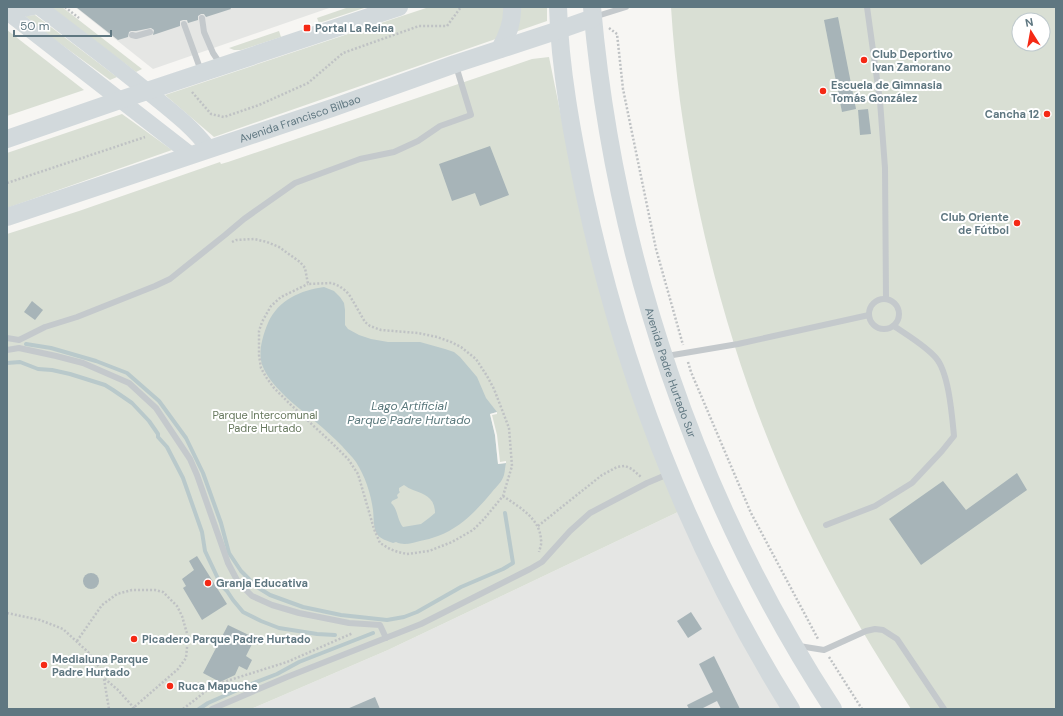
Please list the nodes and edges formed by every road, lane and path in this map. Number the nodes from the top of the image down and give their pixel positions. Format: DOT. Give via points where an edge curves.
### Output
graph roads {
  1 [pos="33,7"];
  2 [pos="38,7"];
  3 [pos="399,7"];
  4 [pos="461,7"];
  5 [pos="512,7"];
  6 [pos="558,7"];
  7 [pos="626,7"];
  8 [pos="867,7"];
  9 [pos="7,11"];
  10 [pos="592,12"];
  11 [pos="202,18"];
  12 [pos="184,24"];
  13 [pos="559,30"];
  14 [pos="150,32"];
  15 [pos="132,35"];
  16 [pos="500,49"];
  17 [pos="456,64"];
  18 [pos="222,66"];
  19 [pos="202,73"];
  20 [pos="181,80"];
  21 [pos="147,91"];
  22 [pos="120,100"];
  23 [pos="150,136"];
  24 [pos="7,140"];
  25 [pos="208,149"];
  26 [pos="191,155"];
  27 [pos="7,183"];
  28 [pos="7,217"];
  29 [pos="230,244"];
  30 [pos="308,284"];
  31 [pos="886,298"];
  32 [pos="869,315"];
  33 [pos="894,326"];
  34 [pos="7,338"];
  35 [pos="7,350"];
  36 [pos="685,353"];
  37 [pos="663,357"];
  38 [pos="673,480"];
  39 [pos="646,482"];
  40 [pos="503,496"];
  41 [pos="826,525"];
  42 [pos="538,526"];
  43 [pos="538,554"];
  44 [pos="7,613"];
  45 [pos="343,632"];
  46 [pos="386,638"];
  47 [pos="77,641"];
  48 [pos="793,645"];
  49 [pos="824,650"];
  50 [pos="104,678"];
  51 [pos="133,708"];
  52 [pos="109,709"];
  53 [pos="183,709"];
  54 [pos="212,709"];
  55 [pos="791,709"];
  56 [pos="833,709"];
  57 [pos="862,709"];
  58 [pos="944,709"];
  1 -- 9 [label="main road"];
  2 -- 21 [label="main road"];
  3 -- 18 [label="main road"];
  4 -- 20 [label="path" via="447,26 419,26 343,53 308,83 259,105 224,117 210,114"];
  5 -- 16 [label="main road" via="511,25"];
  6 -- 13 [label="main road"];
  7 -- 10 [label="lane"];
  8 -- 31 [label="lane" via="880,100 885,168"];
  9 -- 22 [label="main road"];
  10 -- 13 [label="main road, Avenida Francisco Bilbao"];
  10 -- 36 [label="path" via="617,34 623,89 654,242"];
  10 -- 37 [label="main road, Avenida Padre Hurtado Sur" via="610,148 635,261"];
  11 -- 18 [label="lane" via="204,32"];
  12 -- 19 [label="lane"];
  13 -- 16 [label="main road, Avenida Francisco Bilbao"];
  13 -- 38 [label="main road" via="573,134 602,271 633,373"];
  14 -- 15 [label="lane"];
  16 -- 17 [label="main road, Avenida Francisco Bilbao"];
  17 -- 25 [label="main road, Avenida Francisco Bilbao"];
  17 -- 34 [label="lane" via="471,115 440,126 418,142 394,152 360,159 294,183 244,219 170,279 77,317 45,327 19,340"];
  18 -- 19 [label="main road"];
  19 -- 20 [label="main road"];
  20 -- 21 [label="main road"];
  21 -- 22 [label="main road"];
  21 -- 25 [label="main road" via="198,135"];
  22 -- 24 [label="main road"];
  22 -- 26 [label="main road"];
  23 -- 27 [label="path"];
  25 -- 26 [label="main road, Avenida Francisco Bilbao"];
  26 -- 28 [label="main road, Avenida Francisco Bilbao"];
  29 -- 30 [label="path" via="236,240 254,239 279,247 300,262"];
  30 -- 40 [label="path" via="332,283 339,286 350,296 370,326 381,330 437,337 462,347 476,359 494,389 509,428 512,466"];
  30 -- 40 [label="path" via="281,297 271,306 260,331 261,368 274,388 348,459 358,474 380,543 407,554 429,551 452,542 472,530"];
  31 -- 32 [label="lane" via="873,303"];
  31 -- 33 [label="lane" via="894,302 899,310 899,318"];
  32 -- 33 [label="lane" via="872,324 880,329"];
  32 -- 36 [label="lane"];
  33 -- 41 [label="lane" via="930,352 942,368 951,402 954,436 912,483 875,506"];
  35 -- 46 [label="lane" via="19,348 83,363 129,383 156,408 190,459 228,563 238,582 252,596 300,613 349,623 380,625"];
  36 -- 37 [label="lane"];
  36 -- 49 [label="path" via="690,372 751,513"];
  37 -- 48 [label="main road, Avenida Padre Hurtado Sur" via="697,449 721,504 743,552"];
  38 -- 39 [label="lane" via="666,476"];
  38 -- 55 [label="main road" via="720,584"];
  39 -- 42 [label="path" via="632,469 617,466"];
  39 -- 46 [label="lane" via="590,513 542,562 421,624"];
  40 -- 42 [label="path" via="524,510"];
  42 -- 43 [label="path" via="542,541"];
  44 -- 47 [label="path" via="40,620 63,629"];
  45 -- 53 [label="path" via="350,634 287,662 214,685"];
  46 -- 54 [label="lane"];
  47 -- 50 [label="path" via="99,667"];
  47 -- 51 [label="path" via="102,605 117,594 132,590 155,590 163,592 177,606 188,637 186,658 178,669"];
  48 -- 49 [label="lane"];
  48 -- 56 [label="main road, Avenida Padre Hurtado Sur"];
  49 -- 57 [label="path"];
  49 -- 58 [label="lane" via="866,630 883,630 897,639"];
  50 -- 51 [label="path"];
  50 -- 52 [label="path"];
}
